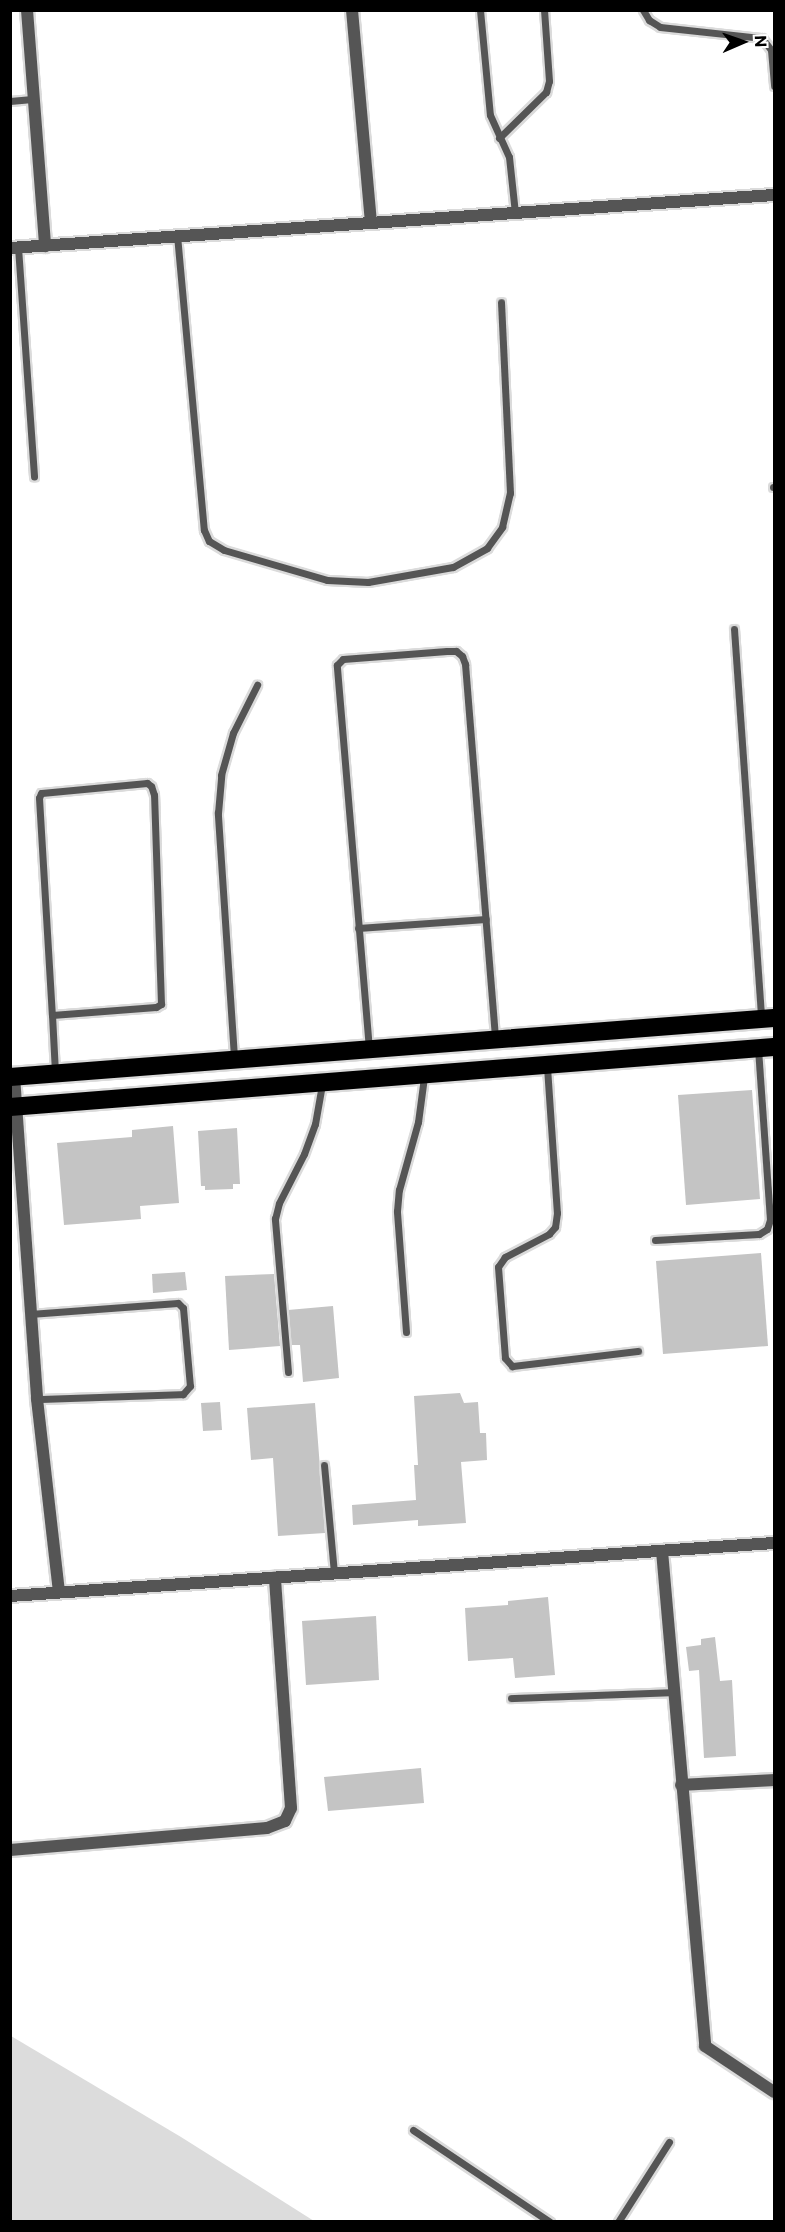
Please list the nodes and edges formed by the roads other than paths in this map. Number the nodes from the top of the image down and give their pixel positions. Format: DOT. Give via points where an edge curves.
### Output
graph roads {
  1 [pos="27,10"];
  2 [pos="352,10"];
  3 [pos="480,10"];
  4 [pos="543,10"];
  5 [pos="643,10"];
  6 [pos="774,86"];
  7 [pos="35,99"];
  8 [pos="10,101"];
  9 [pos="499,138"];
  10 [pos="774,195"];
  11 [pos="515,213"];
  12 [pos="371,222"];
  13 [pos="177,235"];
  14 [pos="45,246"];
  15 [pos="14,247"];
  16 [pos="501,302"];
  17 [pos="34,476"];
  18 [pos="734,629"];
  19 [pos="257,685"];
  20 [pos="486,920"];
  21 [pos="358,928"];
  22 [pos="52,1015"];
  23 [pos="768,1018"];
  24 [pos="495,1040"];
  25 [pos="766,1047"];
  26 [pos="369,1050"];
  27 [pos="234,1060"];
  28 [pos="547,1065"];
  29 [pos="56,1073"];
  30 [pos="424,1074"];
  31 [pos="12,1077"];
  32 [pos="322,1082"];
  33 [pos="14,1106"];
  34 [pos="655,1240"];
  35 [pos="30,1314"];
  36 [pos="405,1332"];
  37 [pos="638,1351"];
  38 [pos="288,1372"];
  39 [pos="37,1399"];
  40 [pos="324,1465"];
  41 [pos="774,1543"];
  42 [pos="662,1551"];
  43 [pos="334,1573"];
  44 [pos="275,1578"];
  45 [pos="58,1591"];
  46 [pos="10,1596"];
  47 [pos="673,1692"];
  48 [pos="511,1698"];
  49 [pos="774,1780"];
  50 [pos="681,1785"];
  51 [pos="10,1850"];
  52 [pos="774,2092"];
  53 [pos="413,2130"];
  54 [pos="669,2142"];
  55 [pos="550,2222"];
  56 [pos="618,2222"];
  1 -- 7 [label="street"];
  2 -- 12 [label="street"];
  3 -- 9 [label="lane" via="486,91"];
  4 -- 9 [label="lane" via="549,81 546,92"];
  5 -- 6 [label="lane" via="660,27 762,38 771,50"];
  7 -- 8 [label="lane"];
  7 -- 14 [label="street"];
  9 -- 11 [label="lane" via="509,157"];
  10 -- 11 [label="street"];
  11 -- 12 [label="street"];
  12 -- 13 [label="street"];
  13 -- 14 [label="street"];
  13 -- 16 [label="lane" via="204,530 209,541 224,550 327,580 368,582 453,567 487,548 502,527 510,493"];
  14 -- 15 [label="street"];
  15 -- 17 [label="lane"];
  18 -- 23 [label="lane"];
  19 -- 27 [label="lane" via="233,732 221,775 218,813"];
  20 -- 21 [label="lane"];
  20 -- 21 [label="lane" via="465,664 456,651 447,651 343,659 336,665"];
  20 -- 24 [label="lane"];
  21 -- 26 [label="lane"];
  22 -- 22 [label="lane" via="41,793 147,783 154,795 160,1004"];
  22 -- 29 [label="lane"];
  23 -- 24 [label="highway"];
  24 -- 26 [label="highway"];
  25 -- 28 [label="highway"];
  25 -- 34 [label="lane" via="770,1220 767,1229 759,1234"];
  26 -- 27 [label="highway"];
  27 -- 29 [label="highway"];
  28 -- 30 [label="highway"];
  28 -- 37 [label="lane" via="555,1227 505,1257 498,1267 505,1358 512,1366"];
  29 -- 31 [label="highway"];
  30 -- 32 [label="highway"];
  30 -- 36 [label="lane" via="418,1122 397,1211"];
  31 -- 33 [label="street"];
  32 -- 33 [label="highway"];
  32 -- 38 [label="lane" via="315,1124 275,1219"];
  33 -- 35 [label="street"];
  35 -- 39 [label="street"];
  35 -- 39 [label="lane" via="178,1303 183,1308 190,1386 183,1394"];
  39 -- 45 [label="street"];
  40 -- 43 [label="lane"];
  41 -- 42 [label="street"];
  42 -- 43 [label="street"];
  42 -- 47 [label="street"];
  43 -- 44 [label="street"];
  44 -- 45 [label="street"];
  44 -- 51 [label="street" via="291,1808 285,1821 267,1828"];
  45 -- 46 [label="street"];
  47 -- 48 [label="lane"];
  47 -- 50 [label="street"];
  49 -- 50 [label="street"];
  50 -- 52 [label="street" via="705,2046"];
  53 -- 55 [label="lane"];
  54 -- 56 [label="lane"];
}
